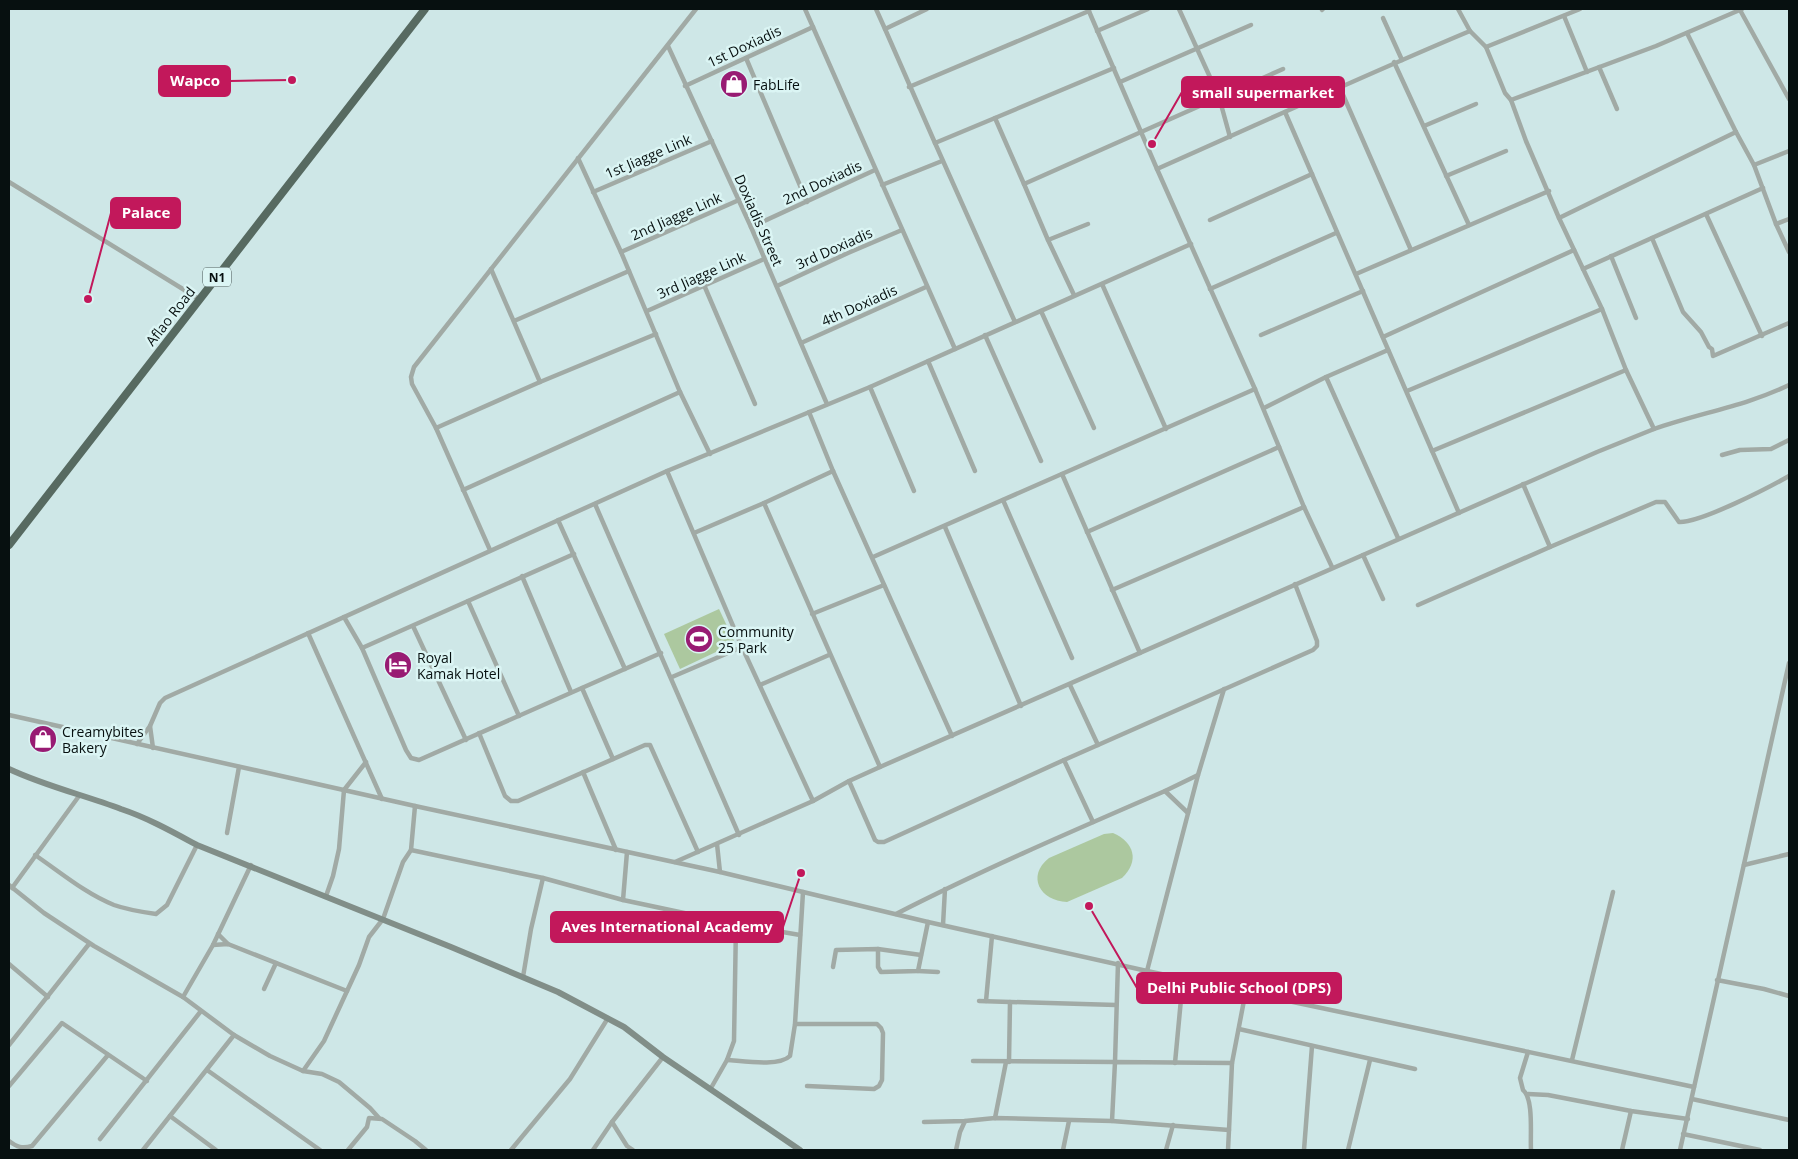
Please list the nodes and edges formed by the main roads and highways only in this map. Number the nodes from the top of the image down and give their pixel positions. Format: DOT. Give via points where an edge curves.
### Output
graph roads {
  1 [pos="425,9"];
  2 [pos="9,545"];
  1 -- 2 [label="highway, Aflao Road / N1"];
}
